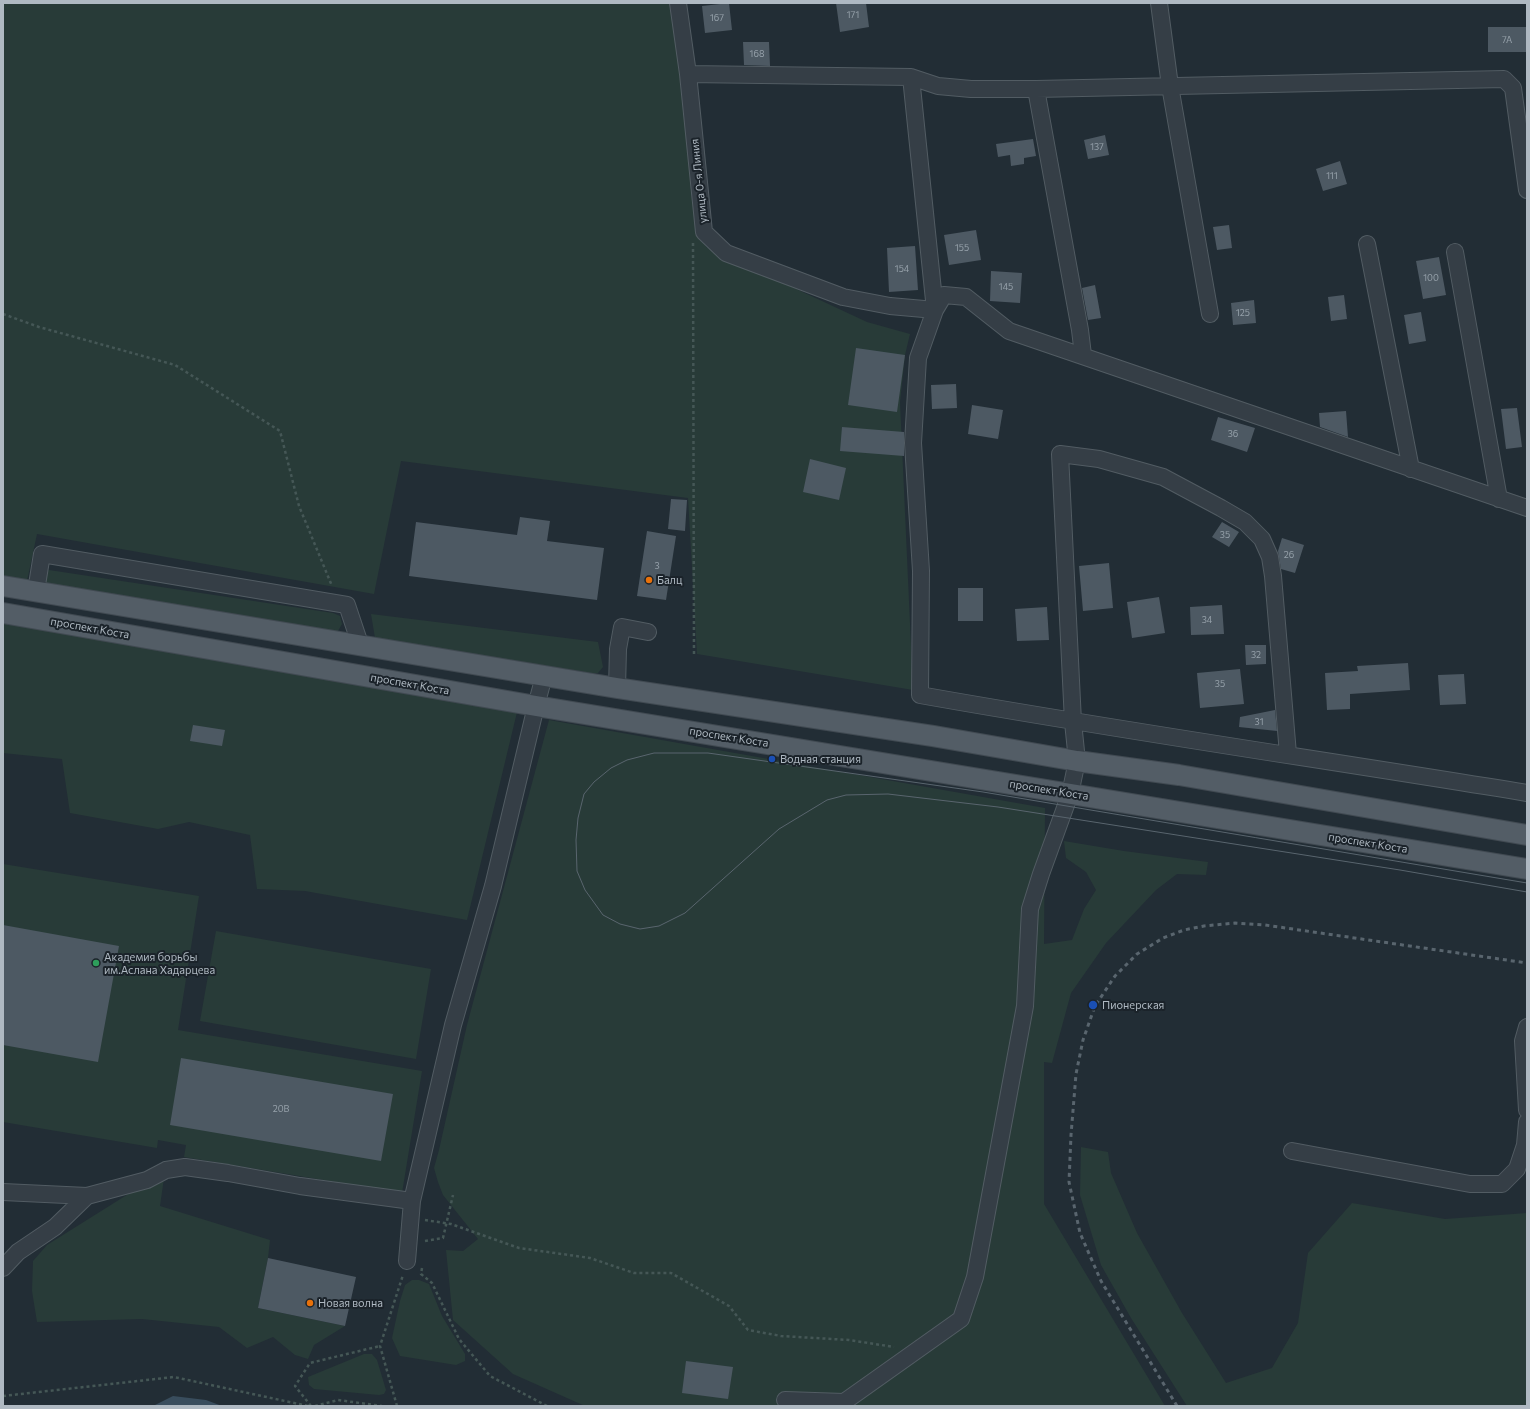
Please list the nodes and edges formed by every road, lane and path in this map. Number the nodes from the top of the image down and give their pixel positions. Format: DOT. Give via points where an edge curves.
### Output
graph roads {
  1 [pos="678,3"];
  2 [pos="1159,3"];
  3 [pos="688,74"];
  4 [pos="911,76"];
  5 [pos="1170,86"];
  6 [pos="1036,89"];
  7 [pos="1527,190"];
  8 [pos="704,232"];
  9 [pos="1367,244"];
  10 [pos="1455,252"];
  11 [pos="935,310"];
  12 [pos="3,314"];
  13 [pos="1210,314"];
  14 [pos="1082,355"];
  15 [pos="1411,469"];
  16 [pos="1499,498"];
  17 [pos="1527,508"];
  18 [pos="3,586"];
  19 [pos="36,591"];
  20 [pos="339,603"];
  21 [pos="3,613"];
  22 [pos="648,632"];
  23 [pos="362,647"];
  24 [pos="694,656"];
  25 [pos="544,676"];
  26 [pos="616,688"];
  27 [pos="536,706"];
  28 [pos="1073,722"];
  29 [pos="1288,754"];
  30 [pos="1077,761"];
  31 [pos="1527,793"];
  32 [pos="1070,794"];
  33 [pos="1527,836"];
  34 [pos="1527,869"];
  35 [pos="1527,1027"];
  36 [pos="1527,1110"];
  37 [pos="1527,1122"];
  38 [pos="1292,1151"];
  39 [pos="3,1192"];
  40 [pos="453,1195"];
  41 [pos="87,1196"];
  42 [pos="412,1201"];
  43 [pos="410,1218"];
  44 [pos="445,1224"];
  45 [pos="424,1247"];
  46 [pos="415,1261"];
  47 [pos="3,1268"];
  48 [pos="380,1346"];
  49 [pos="915,1351"];
  50 [pos="3,1396"];
  51 [pos="785,1400"];
  52 [pos="310,1406"];
  53 [pos="315,1406"];
  54 [pos="382,1406"];
  55 [pos="397,1406"];
  56 [pos="547,1406"];
  1 -- 3 [label="street, улица 0-я Линия"];
  2 -- 5 [label="street"];
  3 -- 4 [label="street"];
  3 -- 8 [label="street, улица 0-я Линия"];
  4 -- 6 [label="street" via="938,86"];
  4 -- 11 [label="street"];
  5 -- 6 [label="street"];
  5 -- 7 [label="street" via="1504,79 1513,88"];
  5 -- 13 [label="street"];
  6 -- 14 [label="street" via="1078,317"];
  8 -- 11 [label="street, улица 0-я Линия" via="726,253 843,297 890,306"];
  8 -- 24 [label="path" via="696,236 692,244"];
  9 -- 15 [label="street"];
  10 -- 16 [label="street"];
  11 -- 14 [label="street" via="944,294 966,297 1009,331"];
  11 -- 28 [label="street" via="918,358 913,443 921,571 920,695"];
  12 -- 20 [label="path" via="175,365 280,432 299,506"];
  14 -- 15 [label="street"];
  15 -- 16 [label="street"];
  16 -- 17 [label="street"];
  18 -- 19 [label="main road"];
  19 -- 20 [label="street" via="42,554"];
  19 -- 23 [label="main road"];
  20 -- 23 [label="street" via="347,605"];
  21 -- 27 [label="main road, проспект Коста"];
  22 -- 26 [label="street" via="622,628"];
  23 -- 25 [label="main road"];
  25 -- 26 [label="main road"];
  25 -- 27 [label="street"];
  26 -- 30 [label="main road" via="933,736"];
  27 -- 32 [label="main road, проспект Коста"];
  27 -- 42 [label="street" via="493,886 453,1025"];
  28 -- 29 [label="street"];
  28 -- 29 [label="street" via="1060,454 1100,459 1163,477 1246,522 1262,539 1270,557 1273,576"];
  28 -- 30 [label="street"];
  29 -- 31 [label="street"];
  30 -- 32 [label="street"];
  30 -- 33 [label="main road" via="1179,775"];
  32 -- 34 [label="main road, проспект Коста"];
  32 -- 49 [label="street" via="1030,909 1025,1006 975,1277 961,1318"];
  35 -- 36 [label="street" via="1523,1041"];
  37 -- 38 [label="street" via="1525,1145 1517,1169 1502,1184 1470,1184"];
  39 -- 41 [label="street"];
  40 -- 44 [label="path"];
  41 -- 42 [label="street" via="147,1180 166,1170 186,1167"];
  41 -- 47 [label="street" via="55,1227 18,1252"];
  42 -- 43 [label="street"];
  43 -- 44 [label="path"];
  43 -- 46 [label="street"];
  44 -- 45 [label="path" via="443,1238 425,1240"];
  44 -- 49 [label="path" via="519,1248 590,1258 634,1273 671,1273 729,1306 748,1330 781,1336 849,1340"];
  46 -- 48 [label="path"];
  46 -- 56 [label="path" via="421,1274 432,1283 459,1339 484,1370 490,1376"];
  48 -- 52 [label="path" via="310,1363 295,1386"];
  48 -- 55 [label="path"];
  49 -- 51 [label="street" via="844,1402"];
  50 -- 52 [label="path" via="174,1377"];
  53 -- 54 [label="path" via="338,1400"];
}
